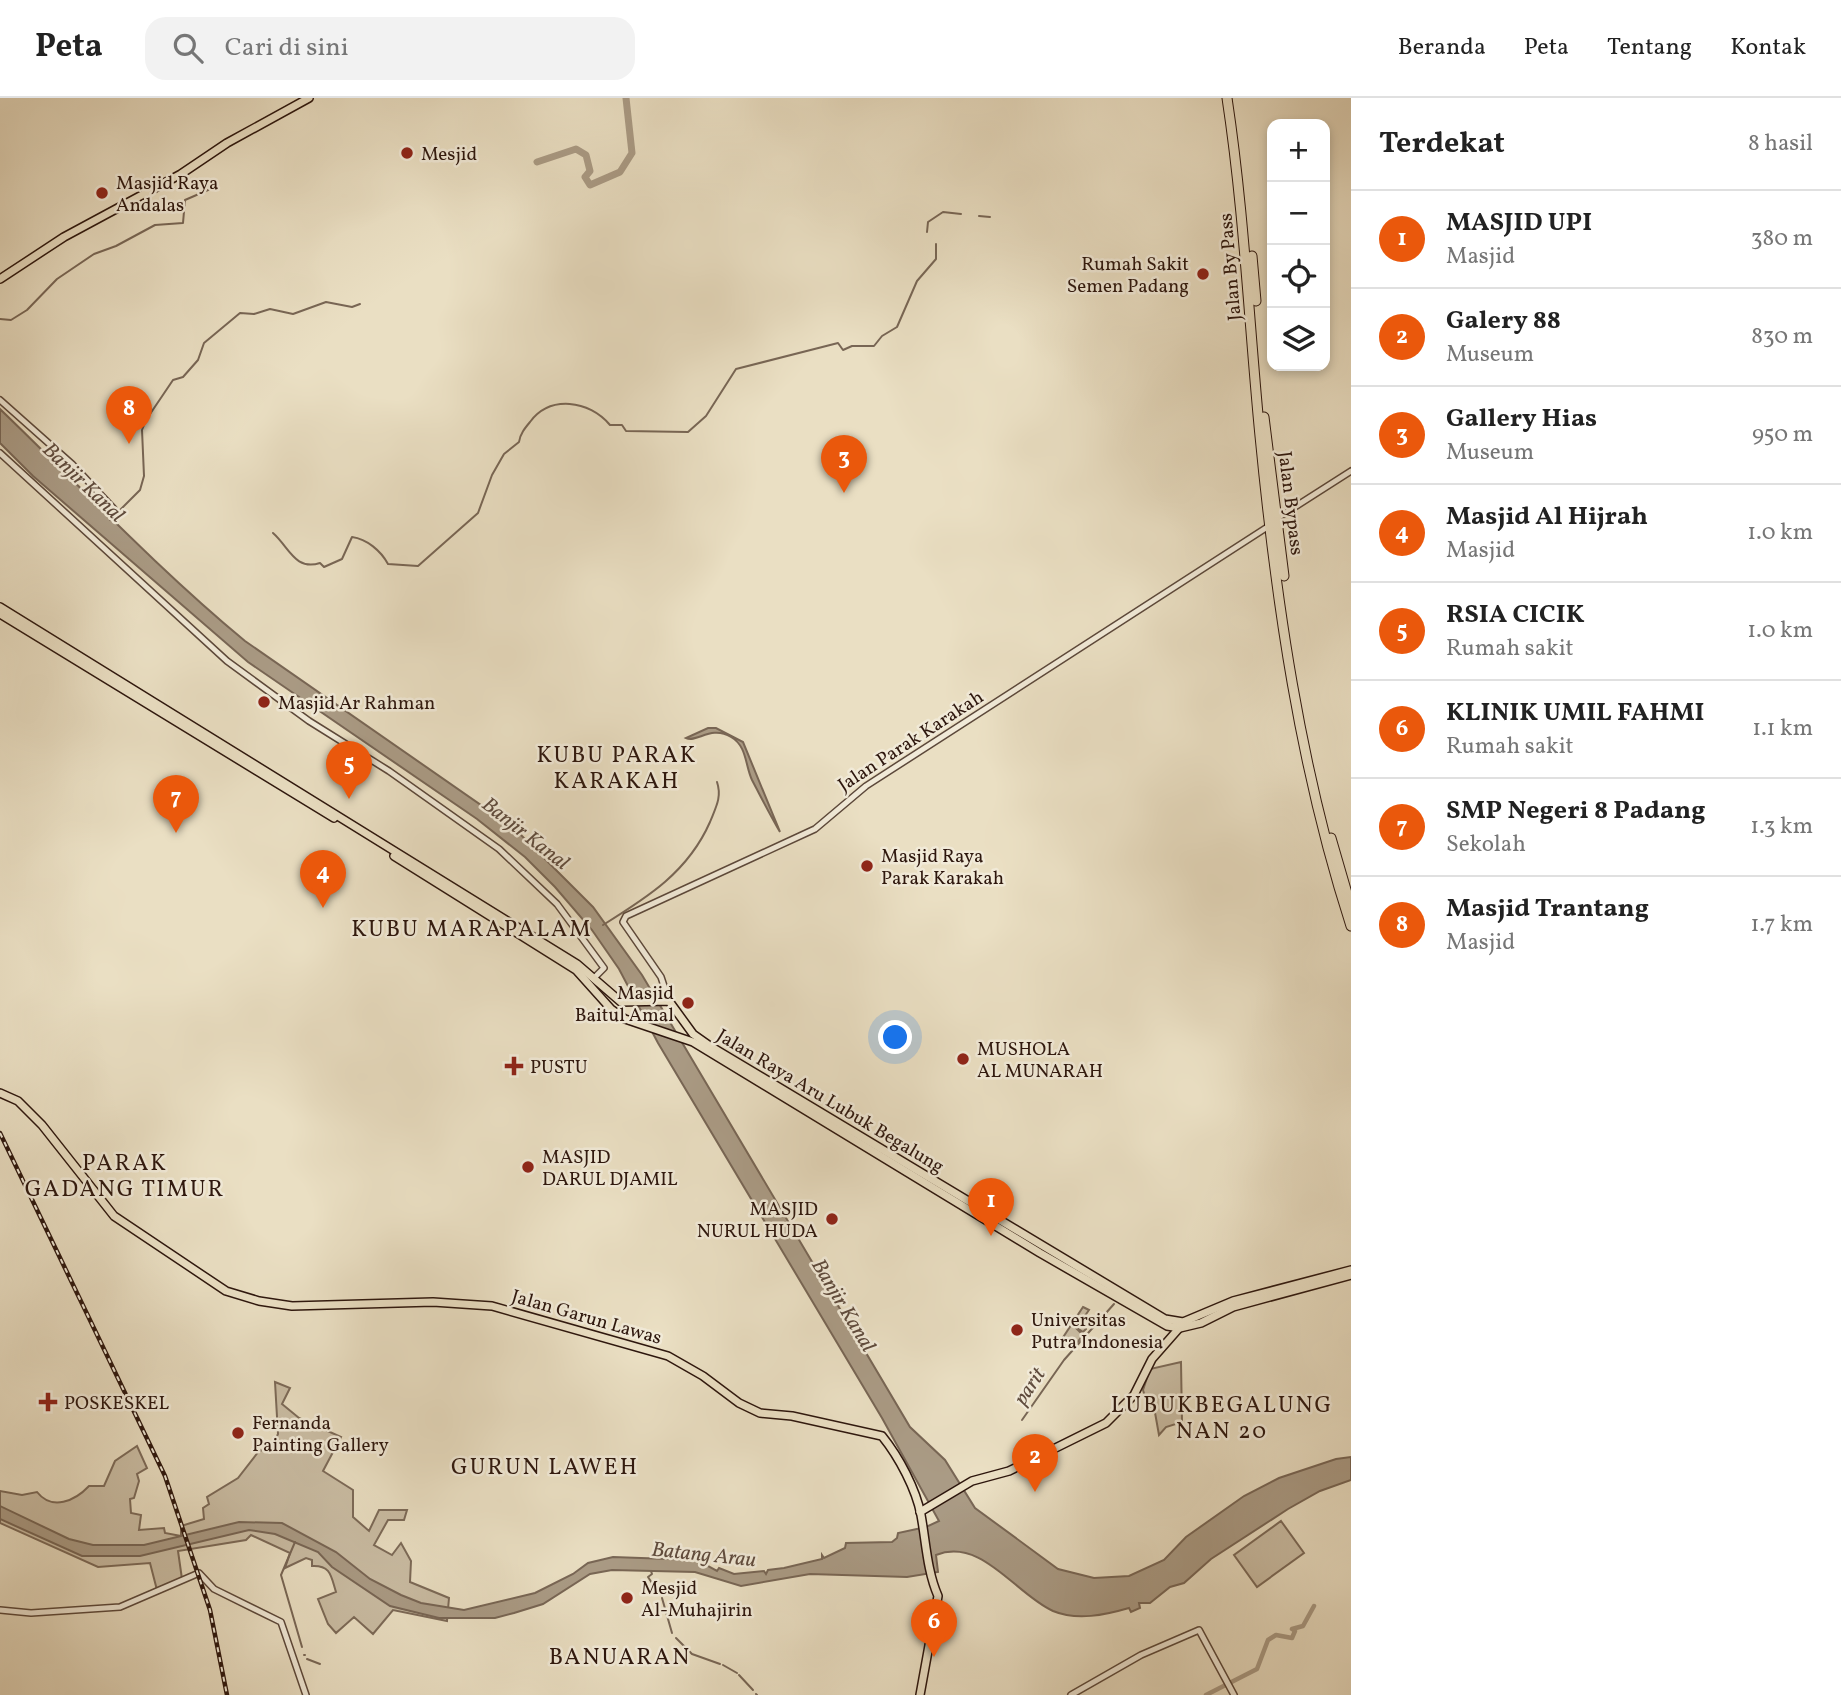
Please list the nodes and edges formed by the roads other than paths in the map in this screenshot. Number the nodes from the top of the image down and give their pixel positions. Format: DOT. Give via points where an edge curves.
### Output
graph roads {
  1 [pos="309,98"];
  2 [pos="1227,98"];
  3 [pos="1233,98"];
  4 [pos="0,276"];
  5 [pos="1251,277"];
  6 [pos="0,400"];
  7 [pos="1260,434"];
  8 [pos="0,453"];
  9 [pos="1351,471"];
  10 [pos="114,509"];
  11 [pos="1273,523"];
  12 [pos="0,607"];
  13 [pos="0,614"];
  14 [pos="31,629"];
  15 [pos="1297,682"];
  16 [pos="1351,907"];
  17 [pos="1351,926"];
  18 [pos="564,958"];
  19 [pos="594,978"];
  20 [pos="666,1000"];
  21 [pos="0,1093"];
  22 [pos="792,1098"];
  23 [pos="1351,1270"];
  24 [pos="1351,1275"];
  25 [pos="1311,1285"];
  26 [pos="1174,1323"];
  27 [pos="1169,1339"];
  28 [pos="923,1513"];
  29 [pos="0,1610"];
  30 [pos="306,1695"];
  31 [pos="920,1695"];
  32 [pos="1071,1695"];
  33 [pos="1234,1695"];
  1 -- 4 [label="main road" via="63,233"];
  2 -- 5 [label="highway, Jalan By Pass"];
  3 -- 5 [label="highway, Jalan Bypass"];
  5 -- 7 [label="highway, Jalan By Pass"];
  5 -- 11 [label="highway, Jalan Bypass"];
  6 -- 10 [label="street"];
  7 -- 11 [label="highway, Jalan Bypass"];
  8 -- 19 [label="street" via="228,661 499,849 557,904 592,948 604,968"];
  9 -- 11 [label="street, Jalan Parak Karakah"];
  11 -- 15 [label="highway, Jalan Bypass"];
  11 -- 20 [label="street, Jalan Parak Karakah" via="866,786 815,829 626,915 623,922 661,977"];
  12 -- 14 [label="main road"];
  13 -- 14 [label="main road"];
  14 -- 18 [label="main road"];
  15 -- 16 [label="highway, Jalan Bypass" via="1322,807"];
  15 -- 17 [label="highway" via="1315,798"];
  18 -- 19 [label="main road"];
  18 -- 22 [label="main road, Jalan Raya Aru Lubuk Begalung" via="611,1009 639,1025 694,1042"];
  19 -- 20 [label="main road" via="621,1002"];
  20 -- 22 [label="main road, Jalan Raya Aru Lubuk Begalung" via="693,1034"];
  21 -- 28 [label="main road, Jalan Garun Lawas" via="18,1101 42,1125 114,1216 226,1291 292,1306 433,1302 492,1306 644,1347 674,1360 760,1413 881,1436"];
  22 -- 26 [label="main road, Jalan Raya Aru Lubuk Begalung" via="1108,1290"];
  23 -- 25 [label="main road"];
  24 -- 25 [label="main road"];
  25 -- 26 [label="main road" via="1233,1301"];
  26 -- 27 [label="main road"];
  26 -- 27 [label="main road"];
  27 -- 28 [label="main road" via="1152,1359 1134,1395 1106,1423 1009,1471 967,1484"];
  28 -- 31 [label="main road, Jalan Garun Lawas" via="939,1601"];
  29 -- 30 [label="street" via="31,1613 114,1608 199,1573 214,1589 281,1622"];
  32 -- 33 [label="street" via="1141,1655 1199,1630"];
}
